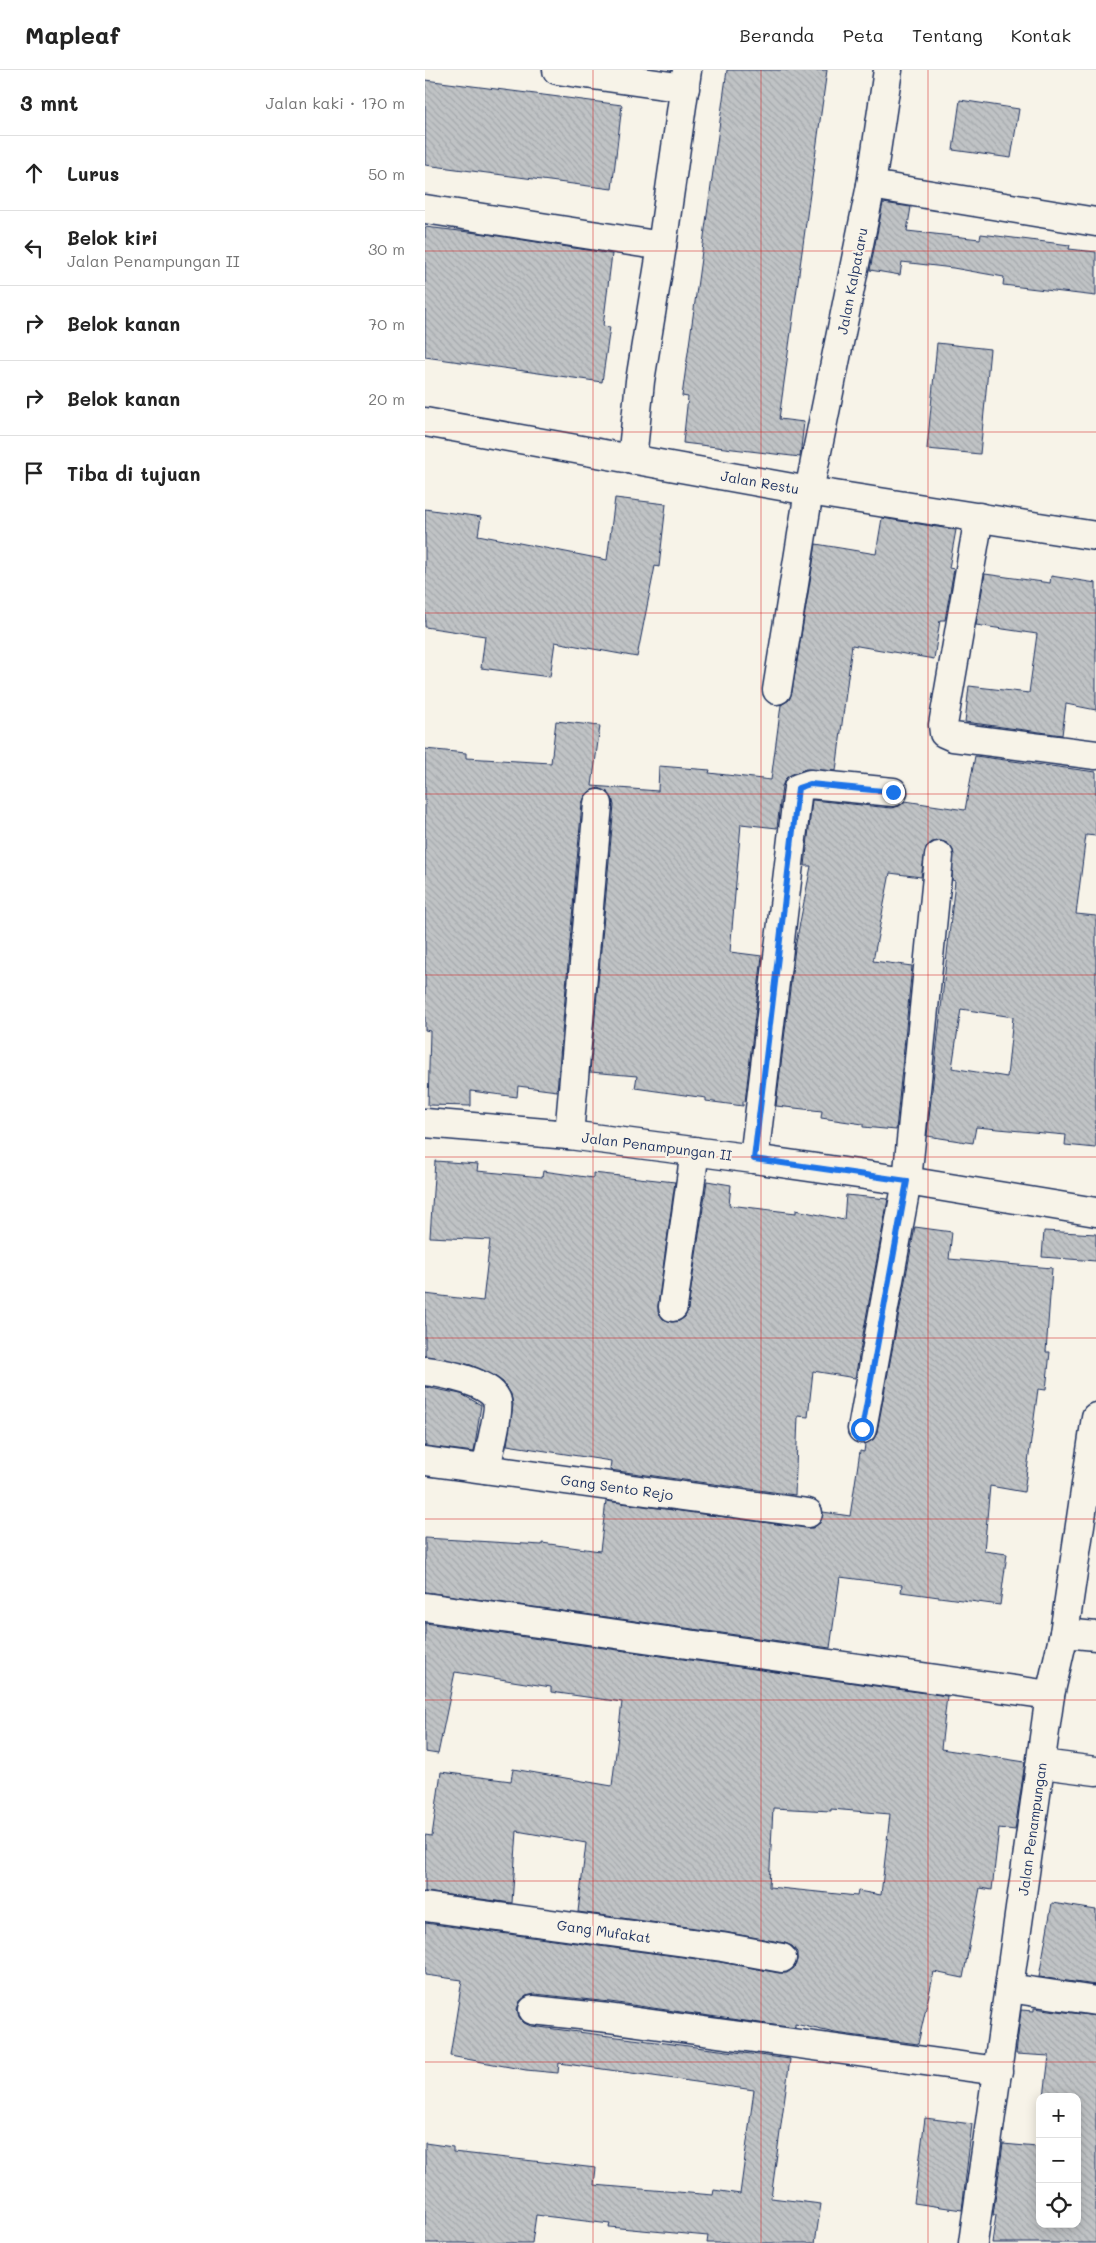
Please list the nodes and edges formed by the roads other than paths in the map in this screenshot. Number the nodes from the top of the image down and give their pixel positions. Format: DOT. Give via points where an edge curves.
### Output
graph roads {
  1 [pos="557,70"];
  2 [pos="888,70"];
  3 [pos="686,79"];
  4 [pos="871,185"];
  5 [pos="425,209"];
  6 [pos="1096,222"];
  7 [pos="662,246"];
  8 [pos="425,422"];
  9 [pos="632,460"];
  10 [pos="809,490"];
  11 [pos="979,517"];
  12 [pos="1096,536"];
  13 [pos="777,690"];
  14 [pos="1096,755"];
  15 [pos="893,792"];
  16 [pos="598,804"];
  17 [pos="939,856"];
  18 [pos="425,1123"];
  19 [pos="569,1135"];
  20 [pos="695,1151"];
  21 [pos="754,1159"];
  22 [pos="907,1181"];
  23 [pos="1096,1212"];
  24 [pos="673,1307"];
  25 [pos="425,1371"];
  26 [pos="1096,1417"];
  27 [pos="862,1429"];
  28 [pos="425,1461"];
  29 [pos="486,1469"];
  30 [pos="808,1513"];
  31 [pos="425,1607"];
  32 [pos="1064,1633"];
  33 [pos="1096,1636"];
  34 [pos="1050,1695"];
  35 [pos="1042,1764"];
  36 [pos="1096,1771"];
  37 [pos="425,1907"];
  38 [pos="782,1958"];
  39 [pos="1009,1988"];
  40 [pos="1096,2001"];
  41 [pos="533,2010"];
  42 [pos="998,2071"];
  43 [pos="973,2243"];
  1 -- 3 [label="street"];
  2 -- 4 [label="street, Jalan Kalpataru"];
  3 -- 7 [label="street"];
  4 -- 6 [label="street"];
  4 -- 10 [label="street, Jalan Kalpataru"];
  5 -- 7 [label="street"];
  7 -- 9 [label="street" via="640,381"];
  8 -- 9 [label="street, Jalan Restu"];
  9 -- 10 [label="street, Jalan Restu"];
  10 -- 11 [label="street, Jalan Restu"];
  10 -- 13 [label="street, Jalan Kalpataru"];
  11 -- 12 [label="street, Jalan Restu"];
  11 -- 14 [label="street" via="943,726 945,733 953,737"];
  15 -- 21 [label="street" via="810,784 798,788"];
  16 -- 19 [label="street"];
  17 -- 22 [label="street"];
  18 -- 19 [label="street, Jalan Penampungan II"];
  19 -- 20 [label="street, Jalan Penampungan II"];
  20 -- 21 [label="street, Jalan Penampungan II"];
  20 -- 24 [label="street"];
  21 -- 22 [label="street, Jalan Penampungan II"];
  22 -- 23 [label="street, Jalan Penampungan II"];
  22 -- 27 [label="street"];
  25 -- 29 [label="street" via="444,1374 492,1391 497,1402"];
  26 -- 32 [label="street, Jalan Penampungan"];
  28 -- 29 [label="street, Gang Sento Rejo"];
  29 -- 30 [label="street, Gang Sento Rejo"];
  31 -- 34 [label="street"];
  32 -- 33 [label="street"];
  32 -- 34 [label="street, Jalan Penampungan"];
  34 -- 35 [label="street, Jalan Penampungan"];
  35 -- 36 [label="street"];
  35 -- 39 [label="street, Jalan Penampungan"];
  37 -- 38 [label="street, Gang Mufakat"];
  39 -- 40 [label="street"];
  39 -- 42 [label="street, Jalan Penampungan"];
  41 -- 42 [label="street"];
  42 -- 43 [label="street, Jalan Penampungan"];
}
